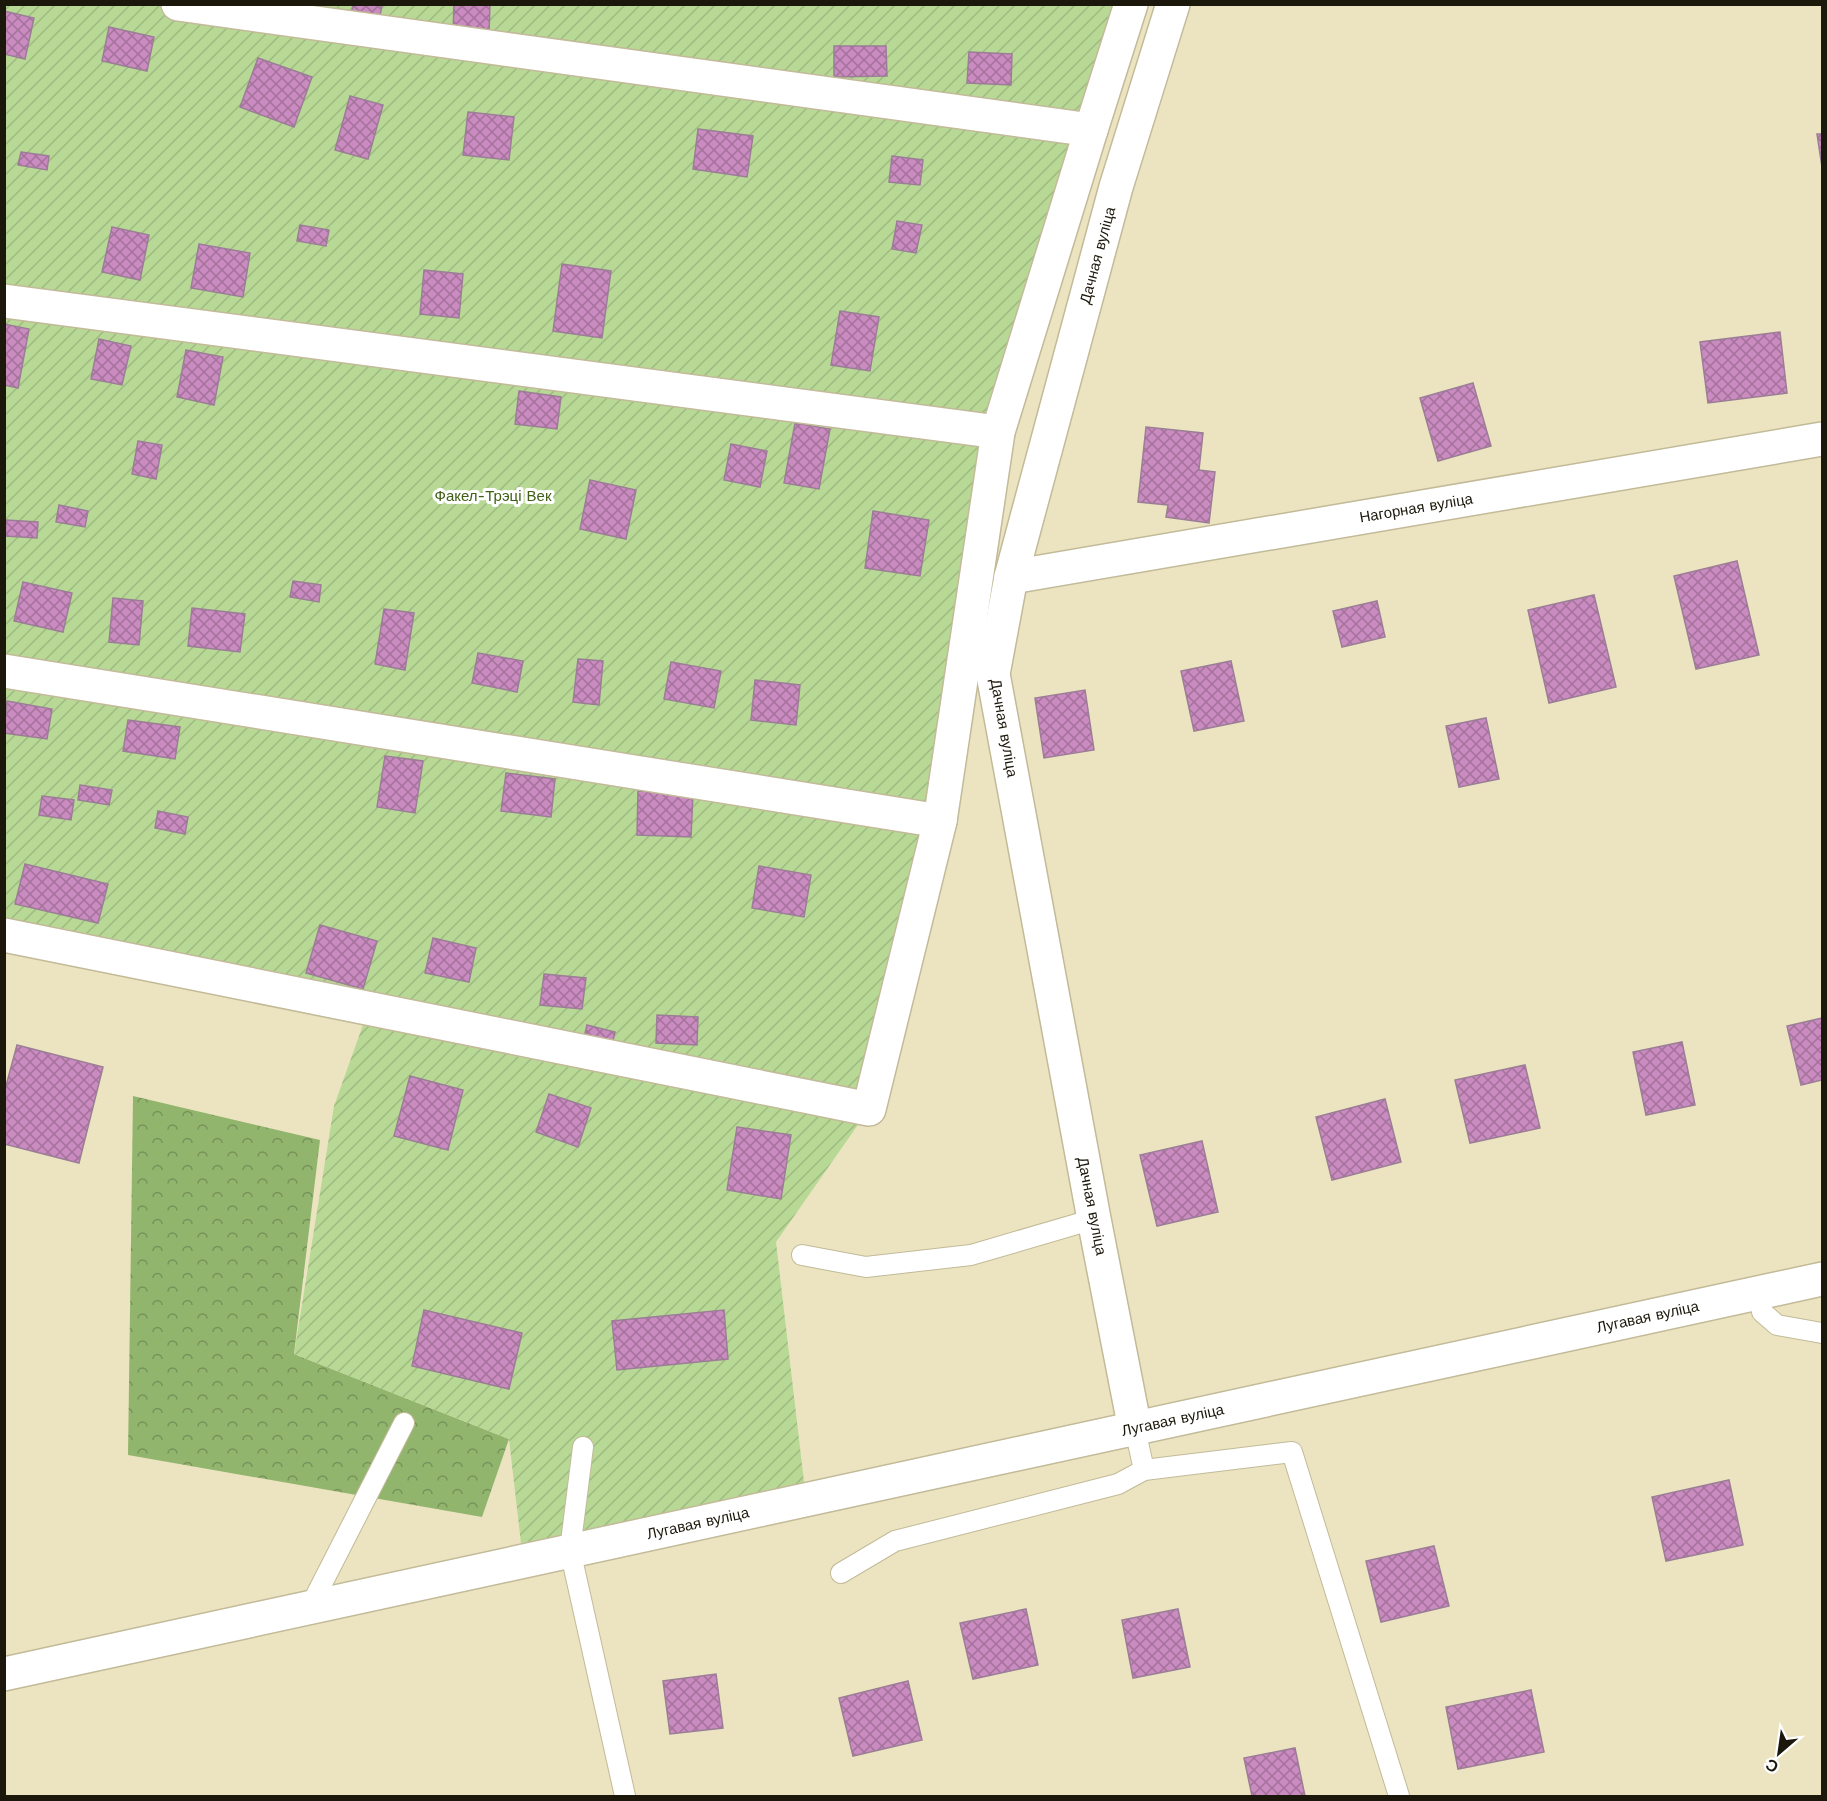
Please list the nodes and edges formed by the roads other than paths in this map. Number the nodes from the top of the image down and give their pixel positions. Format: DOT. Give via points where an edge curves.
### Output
graph roads {
  1 [pos="178,4"];
  2 [pos="1131,4"];
  3 [pos="1173,4"];
  4 [pos="1091,129"];
  5 [pos="4,302"];
  6 [pos="998,432"];
  7 [pos="1822,439"];
  8 [pos="1011,577"];
  9 [pos="4,671"];
  10 [pos="940,821"];
  11 [pos="4,935"];
  12 [pos="1094,1219"];
  13 [pos="802,1256"];
  14 [pos="1822,1279"];
  15 [pos="1759,1293"];
  16 [pos="1822,1333"];
  17 [pos="404,1423"];
  18 [pos="1135,1429"];
  19 [pos="583,1447"];
  20 [pos="1144,1470"];
  21 [pos="570,1550"];
  22 [pos="841,1573"];
  23 [pos="309,1606"];
  24 [pos="4,1674"];
  25 [pos="625,1797"];
  26 [pos="1399,1797"];
  1 -- 4 [label="street"];
  2 -- 4 [label="street"];
  3 -- 8 [label="street, Дачная вуліца" via="1116,188"];
  4 -- 6 [label="street"];
  5 -- 6 [label="street"];
  6 -- 10 [label="street"];
  7 -- 8 [label="street, Нагорная вуліца"];
  8 -- 12 [label="street, Дачная вуліца" via="993,674"];
  9 -- 10 [label="street"];
  10 -- 11 [label="street" via="869,1109"];
  12 -- 13 [label="lane" via="971,1256 866,1267"];
  12 -- 18 [label="street, Дачная вуліца"];
  14 -- 15 [label="street, Лугавая вуліца"];
  15 -- 16 [label="lane" via="1762,1312 1777,1325"];
  15 -- 18 [label="street, Лугавая вуліца"];
  17 -- 23 [label="lane"];
  18 -- 20 [label="lane"];
  18 -- 21 [label="street, Лугавая вуліца"];
  19 -- 21 [label="lane"];
  20 -- 22 [label="lane" via="1118,1484 896,1541"];
  20 -- 26 [label="lane" via="1292,1452"];
  21 -- 23 [label="street, Лугавая вуліца"];
  21 -- 25 [label="lane"];
  23 -- 24 [label="street, Лугавая вуліца"];
}
